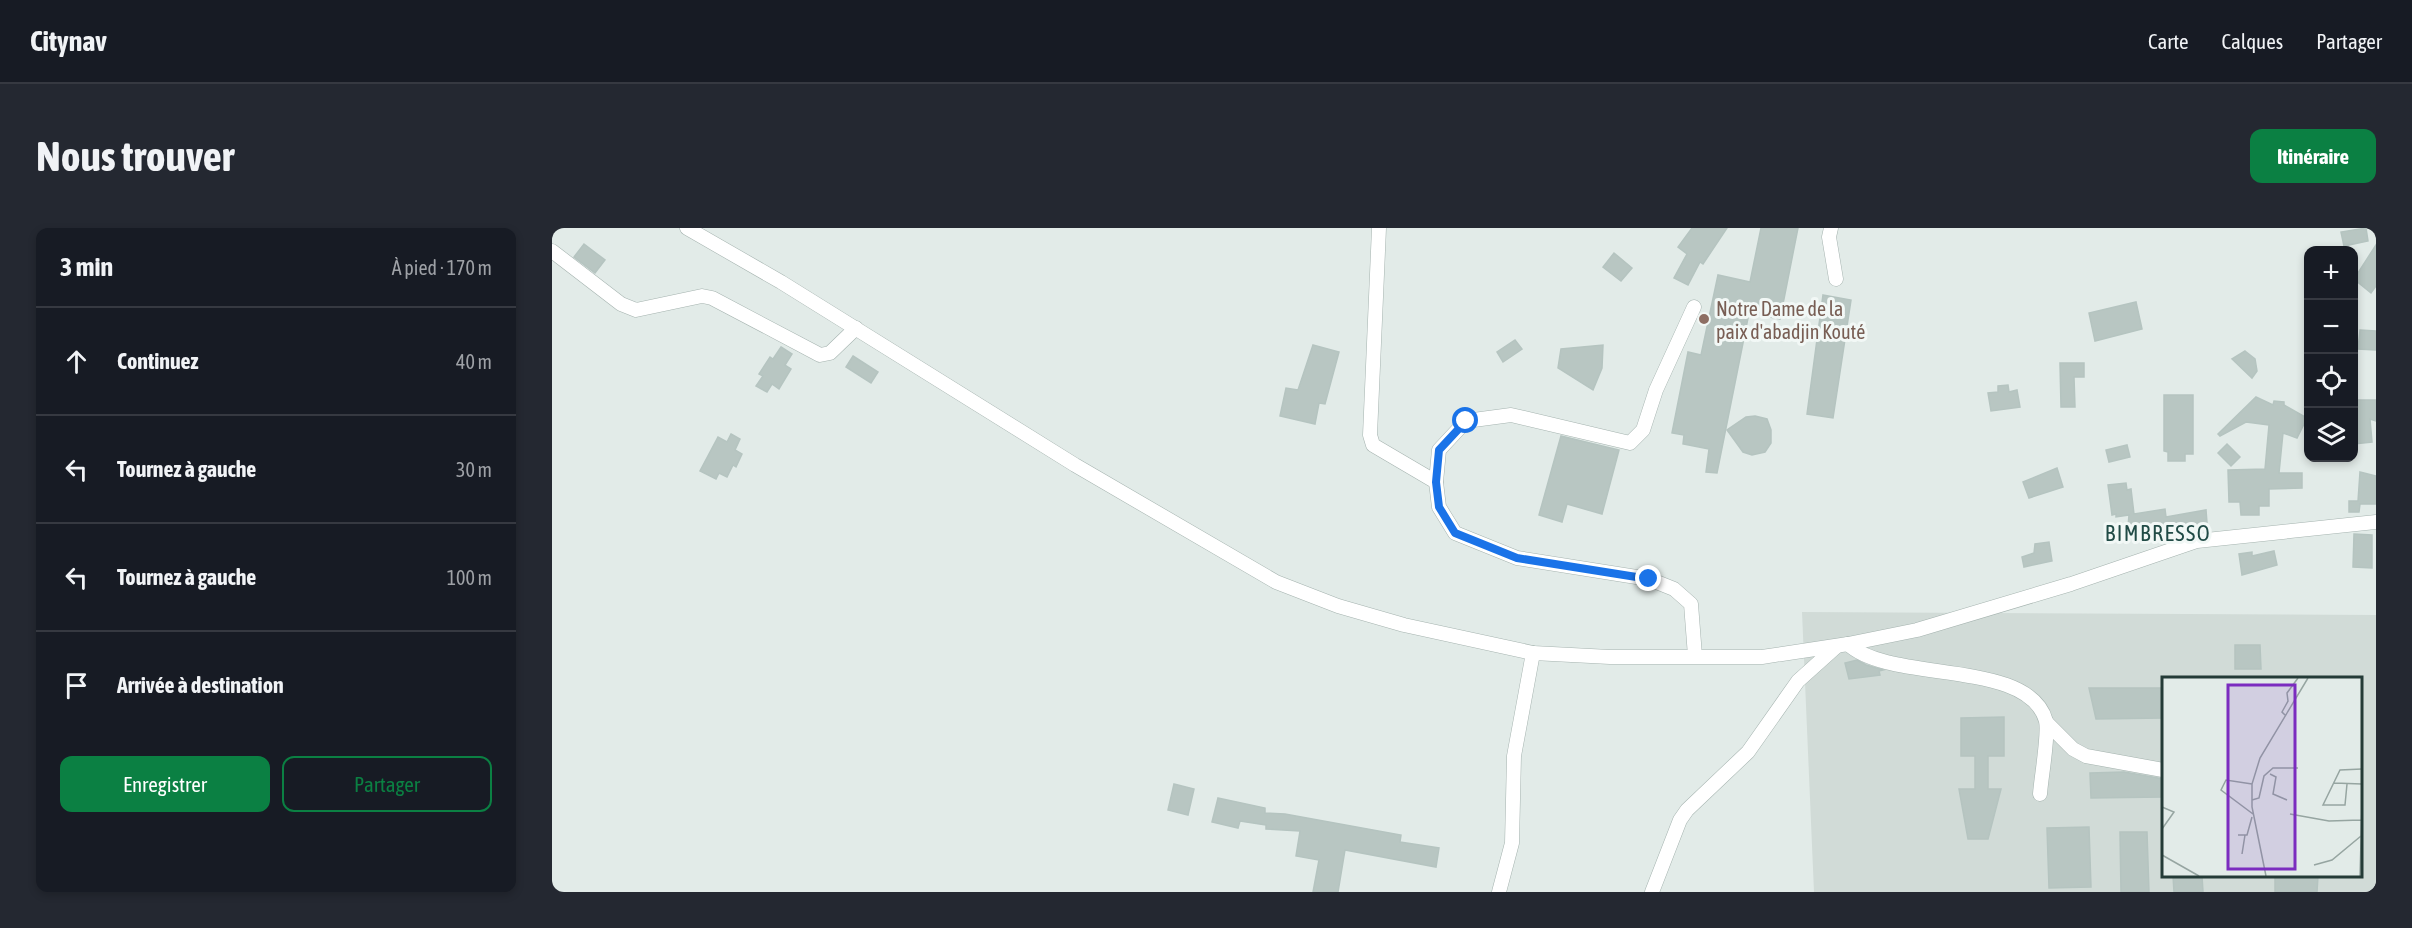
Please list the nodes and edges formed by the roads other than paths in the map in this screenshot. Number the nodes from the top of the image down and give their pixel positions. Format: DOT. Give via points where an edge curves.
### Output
graph roads {
  1 [pos="687,228"];
  2 [pos="1379,228"];
  3 [pos="1831,228"];
  4 [pos="552,251"];
  5 [pos="1836,279"];
  6 [pos="1694,307"];
  7 [pos="856,328"];
  8 [pos="1436,482"];
  9 [pos="2376,522"];
  10 [pos="1843,645"];
  11 [pos="1533,653"];
  12 [pos="1695,656"];
  13 [pos="2047,723"];
  14 [pos="2162,770"];
  15 [pos="2040,794"];
  16 [pos="1499,892"];
  17 [pos="1652,892"];
  1 -- 7 [label="street"];
  2 -- 8 [label="street" via="1370,435 1373,445"];
  3 -- 5 [label="street"];
  4 -- 7 [label="street" via="621,304 636,310 702,296 712,298 820,355 830,353"];
  6 -- 8 [label="street" via="1656,390 1643,430 1630,443 1511,415 1466,421 1439,450"];
  7 -- 11 [label="street" via="1075,465 1276,582 1338,606 1404,625"];
  8 -- 12 [label="street" via="1439,507 1455,533 1517,558 1649,579 1674,589 1691,604"];
  9 -- 10 [label="street" via="2197,542 1917,630"];
  10 -- 12 [label="street" via="1762,657"];
  10 -- 13 [label="street" via="1871,659 2017,687 2039,703"];
  10 -- 17 [label="street" via="1798,681 1748,752 1687,810"];
  11 -- 12 [label="street"];
  11 -- 16 [label="street" via="1514,756 1512,843"];
  13 -- 14 [label="street" via="2073,749 2086,756"];
  13 -- 15 [label="street"];
}
